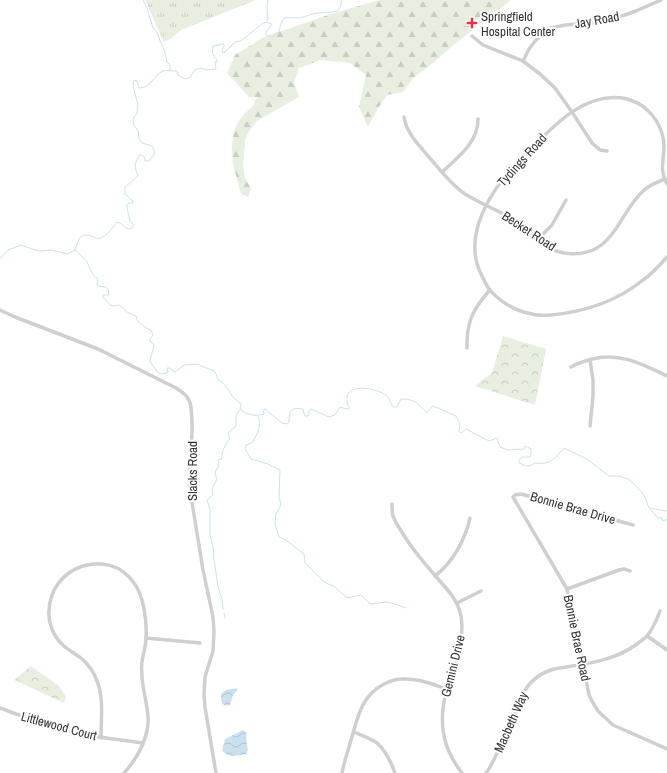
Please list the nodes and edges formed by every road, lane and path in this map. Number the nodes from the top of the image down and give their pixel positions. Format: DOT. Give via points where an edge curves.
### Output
graph roads {
  1 [pos="661,0"];
  2 [pos="653,2"];
  3 [pos="472,36"];
  4 [pos="523,61"];
  5 [pos="572,112"];
  6 [pos="404,117"];
  7 [pos="478,119"];
  8 [pos="607,151"];
  9 [pos="442,172"];
  10 [pos="665,179"];
  11 [pos="667,184"];
  12 [pos="566,200"];
  13 [pos="486,206"];
  14 [pos="538,239"];
  15 [pos="667,257"];
  16 [pos="489,291"];
  17 [pos="0,310"];
  18 [pos="467,348"];
  19 [pos="590,360"];
  20 [pos="572,367"];
  21 [pos="667,376"];
  22 [pos="590,426"];
  23 [pos="513,497"];
  24 [pos="392,504"];
  25 [pos="470,518"];
  26 [pos="633,525"];
  27 [pos="630,571"];
  28 [pos="435,576"];
  29 [pos="567,589"];
  30 [pos="481,591"];
  31 [pos="457,603"];
  32 [pos="660,611"];
  33 [pos="647,636"];
  34 [pos="146,638"];
  35 [pos="200,643"];
  36 [pos="667,650"];
  37 [pos="583,664"];
  38 [pos="447,688"];
  39 [pos="0,708"];
  40 [pos="354,732"];
  41 [pos="101,738"];
  42 [pos="143,743"];
  43 [pos="667,749"];
  44 [pos="124,773"];
  45 [pos="216,773"];
  46 [pos="342,773"];
  47 [pos="395,773"];
  48 [pos="462,773"];
  49 [pos="486,773"];
  1 -- 2 [label="street, Jay Road"];
  2 -- 4 [label="street, Jay Road" via="636,11 602,22 551,28 536,40"];
  3 -- 4 [label="street" via="483,45"];
  4 -- 5 [label="street" via="555,88"];
  5 -- 8 [label="street" via="592,143 600,150"];
  5 -- 10 [label="street, Tydings Road" via="588,103 614,98 630,100 646,109 657,121 663,137 662,171"];
  5 -- 13 [label="street, Tydings Road" via="545,134 503,178"];
  6 -- 9 [label="street, Becket Road" via="414,140"];
  7 -- 9 [label="street" via="474,140"];
  9 -- 13 [label="street, Becket Road" via="455,186"];
  10 -- 11 [label="street, Tydings Road"];
  10 -- 14 [label="street, Becket Road" via="643,191 610,236 594,249 564,253 552,249"];
  12 -- 14 [label="street" via="552,225"];
  13 -- 14 [label="street, Becket Road" via="516,220"];
  13 -- 16 [label="street, Tydings Road" via="480,218 474,247 478,267"];
  15 -- 16 [label="street, Tydings Road" via="644,280 607,302 561,314 536,315 516,310"];
  16 -- 18 [label="street" via="472,315 467,332"];
  17 -- 45 [label="street, Slacks Road" via="98,349 176,388 189,400 192,427 190,490 213,618 213,650 204,690"];
  19 -- 20 [label="street"];
  19 -- 21 [label="street" via="601,357 626,359"];
  19 -- 22 [label="street" via="593,387"];
  23 -- 26 [label="street, Bonnie Brae Drive" via="521,494"];
  23 -- 29 [label="street, Bonnie Brae Road"];
  24 -- 28 [label="street, Gemini Drive" via="395,522"];
  25 -- 28 [label="street" via="457,551"];
  27 -- 29 [label="street" via="619,570"];
  28 -- 31 [label="street, Gemini Drive"];
  29 -- 37 [label="street, Bonnie Brae Road"];
  30 -- 31 [label="street"];
  31 -- 38 [label="street, Gemini Drive" via="463,629 461,646"];
  32 -- 33 [label="street, Macbeth Way"];
  33 -- 36 [label="street"];
  33 -- 37 [label="street, Macbeth Way" via="613,657"];
  34 -- 35 [label="street"];
  34 -- 41 [label="street" via="140,592 132,579 122,571 102,564 87,565 70,572 59,581 50,603 49,619 61,643 86,663 97,680"];
  34 -- 42 [label="street" via="141,667 148,720"];
  37 -- 43 [label="street, Bonnie Brae Road" via="590,698 598,711 613,725"];
  37 -- 49 [label="street, Macbeth Way" via="547,671 532,680"];
  38 -- 40 [label="street" via="413,679 403,678 389,682 373,691 366,700 360,710"];
  38 -- 48 [label="street, Gemini Drive" via="442,726 448,750"];
  39 -- 41 [label="street, Littlewood Court" via="77,733"];
  40 -- 46 [label="street"];
  40 -- 47 [label="street" via="376,743 388,757"];
  41 -- 42 [label="street, Littlewood Court"];
  42 -- 44 [label="street" via="138,755"];
}
